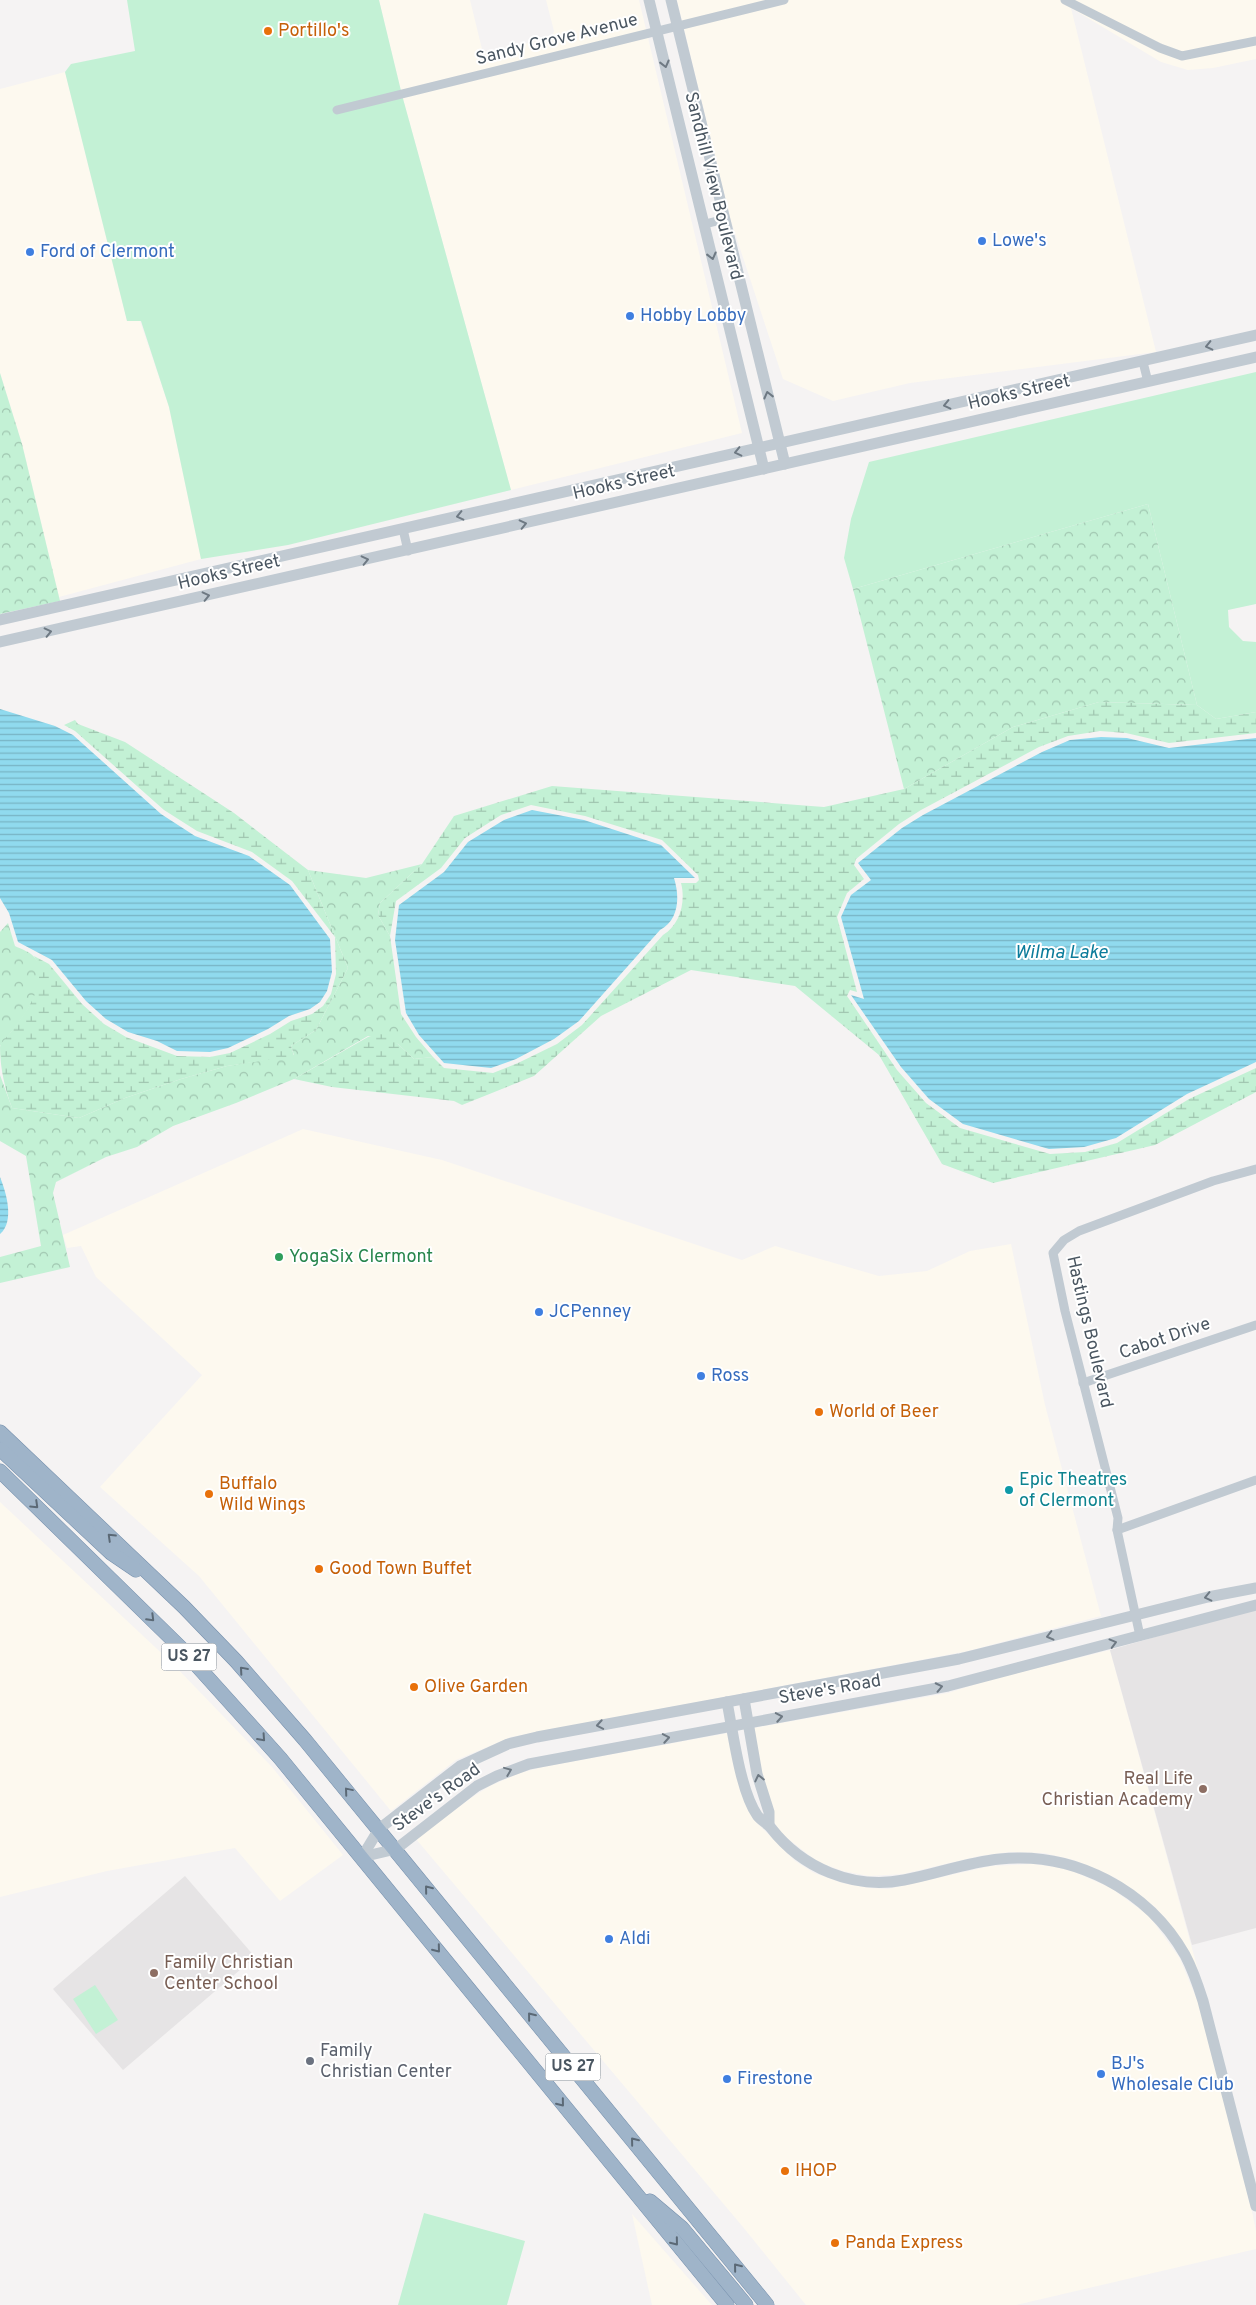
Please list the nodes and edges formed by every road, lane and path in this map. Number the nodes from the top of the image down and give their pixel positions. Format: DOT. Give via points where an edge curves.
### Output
graph roads {
  1 [pos="650,0"];
  2 [pos="671,0"];
  3 [pos="784,0"];
  4 [pos="1065,0"];
  5 [pos="678,26"];
  6 [pos="657,31"];
  7 [pos="1256,41"];
  8 [pos="337,110"];
  9 [pos="725,219"];
  10 [pos="705,224"];
  11 [pos="1256,335"];
  12 [pos="1256,357"];
  13 [pos="1143,362"];
  14 [pos="1148,382"];
  15 [pos="780,442"];
  16 [pos="759,447"];
  17 [pos="786,464"];
  18 [pos="764,469"];
  19 [pos="403,529"];
  20 [pos="408,550"];
  21 [pos="0,620"];
  22 [pos="0,642"];
  23 [pos="1256,1169"];
  24 [pos="1256,1325"];
  25 [pos="1083,1383"];
  26 [pos="0,1432"];
  27 [pos="0,1449"];
  28 [pos="0,1471"];
  29 [pos="1256,1480"];
  30 [pos="1117,1530"];
  31 [pos="164,1588"];
  32 [pos="1256,1588"];
  33 [pos="1256,1605"];
  34 [pos="1135,1615"];
  35 [pos="1140,1636"];
  36 [pos="744,1699"];
  37 [pos="727,1702"];
  38 [pos="748,1723"];
  39 [pos="731,1726"];
  40 [pos="769,1825"];
  41 [pos="379,1829"];
  42 [pos="396,1849"];
  43 [pos="362,1857"];
  44 [pos="626,2182"];
  45 [pos="1256,2206"];
  46 [pos="727,2305"];
  47 [pos="746,2305"];
  48 [pos="767,2305"];
  1 -- 6 [label="street, Sandhill View Boulevard"];
  2 -- 5 [label="street, Sandhill View Boulevard"];
  3 -- 5 [label="street, Sandy Grove Avenue"];
  4 -- 7 [label="street" via="1182,56"];
  5 -- 6 [label="street, Sandy Grove Avenue"];
  5 -- 9 [label="street, Sandhill View Boulevard"];
  6 -- 8 [label="street, Sandy Grove Avenue"];
  6 -- 10 [label="street, Sandhill View Boulevard, one-way"];
  9 -- 10 [label="street"];
  15 -- 9 [label="street, Sandhill View Boulevard, one-way"];
  10 -- 16 [label="street, Sandhill View Boulevard, one-way"];
  11 -- 13 [label="street, Hooks Street, one-way"];
  12 -- 14 [label="street, Hooks Street"];
  13 -- 14 [label="street"];
  13 -- 15 [label="street, Hooks Street, one-way"];
  14 -- 17 [label="street, Hooks Street"];
  15 -- 16 [label="street, Hooks Street"];
  15 -- 17 [label="street, Sandhill View Boulevard"];
  16 -- 18 [label="street, Sandhill View Boulevard"];
  16 -- 19 [label="street, Hooks Street, one-way"];
  17 -- 18 [label="street, Hooks Street"];
  20 -- 18 [label="street, Hooks Street, one-way"];
  19 -- 20 [label="street"];
  19 -- 21 [label="street, Hooks Street"];
  22 -- 20 [label="street, Hooks Street, one-way"];
  23 -- 25 [label="street, Hastings Boulevard" via="1213,1181 1079,1231 1064,1240 1053,1253"];
  24 -- 25 [label="street, Cabot Drive"];
  25 -- 30 [label="street, Hastings Boulevard" via="1118,1518"];
  31 -- 26 [label="highway, US 27, one-way"];
  27 -- 31 [label="highway" via="111,1553"];
  28 -- 43 [label="highway, US 27, one-way" via="182,1649 280,1758"];
  29 -- 30 [label="street"];
  30 -- 34 [label="street, Hastings Boulevard"];
  41 -- 31 [label="highway, US 27, one-way" via="236,1661"];
  32 -- 34 [label="street, Steve's Road, one-way"];
  33 -- 35 [label="street, Steve's Road"];
  34 -- 35 [label="street, Hastings Boulevard"];
  34 -- 36 [label="street, Steve's Road, one-way" via="959,1659"];
  38 -- 35 [label="street, Steve's Road, one-way" via="948,1686"];
  36 -- 37 [label="street, Steve's Road"];
  36 -- 38 [label="street"];
  37 -- 39 [label="street"];
  37 -- 41 [label="street, Steve's Road, one-way" via="508,1744 460,1766"];
  38 -- 39 [label="street, Steve's Road"];
  40 -- 38 [label="street, one-way" via="769,1812 757,1774"];
  39 -- 40 [label="street" via="748,1796 757,1816"];
  42 -- 39 [label="street, Steve's Road, one-way" via="468,1793 518,1767"];
  40 -- 45 [label="street" via="798,1856 842,1877 888,1883 990,1860 1033,1858 1073,1866 1130,1894 1168,1931 1193,1972"];
  41 -- 42 [label="highway, US 27"];
  41 -- 43 [label="street, Steve's Road"];
  42 -- 43 [label="street, Steve's Road"];
  48 -- 42 [label="highway, US 27, one-way"];
  43 -- 44 [label="highway, US 27, one-way"];
  44 -- 46 [label="highway, US 27, one-way"];
  44 -- 47 [label="highway" via="682,2228"];
}
